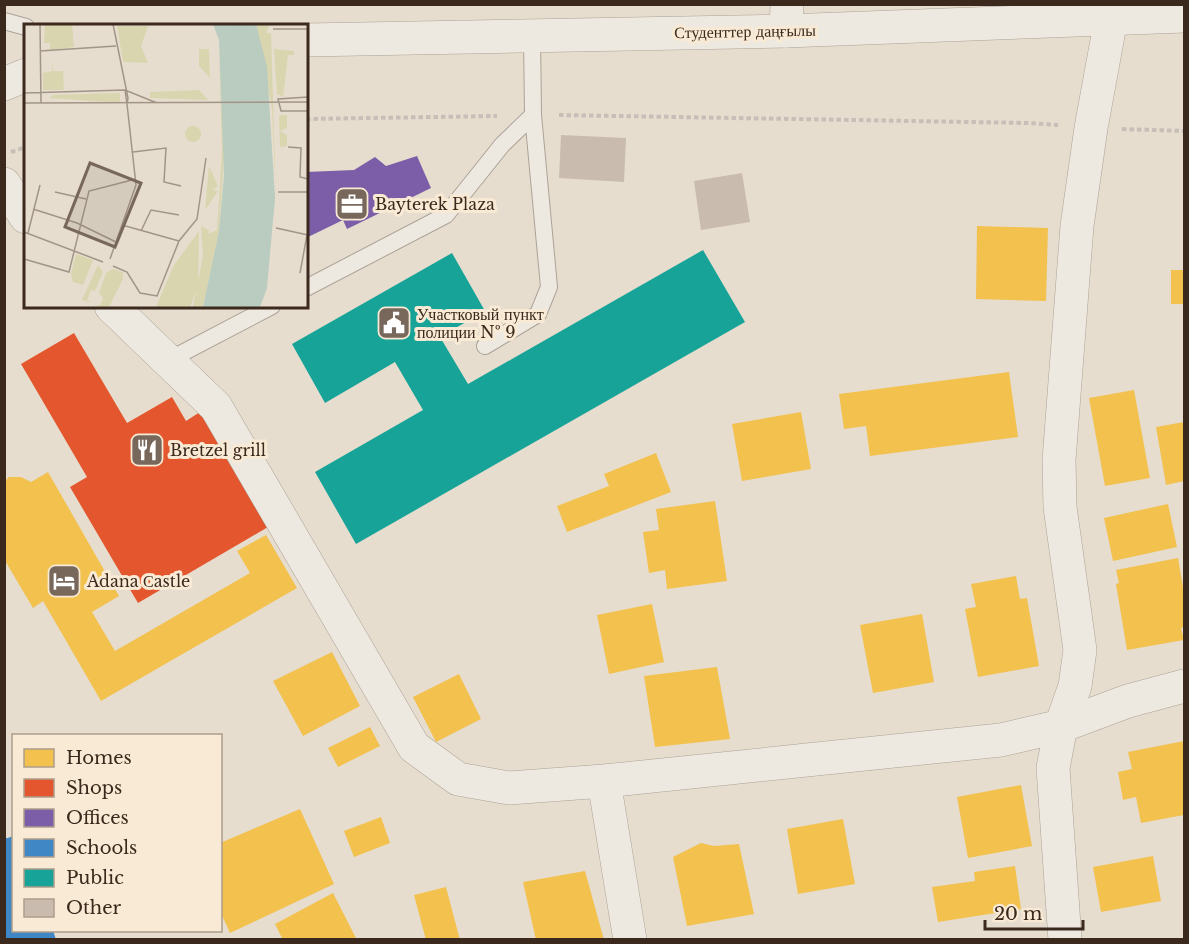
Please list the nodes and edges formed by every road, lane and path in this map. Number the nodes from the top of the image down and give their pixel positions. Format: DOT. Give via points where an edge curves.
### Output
graph roads {
  1 [pos="1185,16"];
  2 [pos="787,18"];
  3 [pos="1111,19"];
  4 [pos="4,21"];
  5 [pos="24,26"];
  6 [pos="532,35"];
  7 [pos="308,40"];
  8 [pos="24,76"];
  9 [pos="4,84"];
  10 [pos="533,115"];
  11 [pos="308,119"];
  12 [pos="1091,128"];
  13 [pos="1185,131"];
  14 [pos="4,184"];
  15 [pos="24,214"];
  16 [pos="308,287"];
  17 [pos="113,308"];
  18 [pos="268,308"];
  19 [pos="485,346"];
  20 [pos="167,361"];
  21 [pos="1185,686"];
  22 [pos="1061,726"];
  23 [pos="604,781"];
  24 [pos="630,939"];
  25 [pos="1065,939"];
  1 -- 3 [label="street, Студенттер даңғылы"];
  2 -- 3 [label="street, Студенттер даңғылы"];
  2 -- 6 [label="street, Студенттер даңғылы"];
  3 -- 12 [label="street"];
  4 -- 5 [label="lane"];
  6 -- 7 [label="street, Студенттер даңғылы"];
  6 -- 10 [label="lane"];
  8 -- 9 [label="street"];
  10 -- 11 [label="path"];
  10 -- 12 [label="path" via="1017,123"];
  10 -- 16 [label="lane" via="502,145 447,215"];
  10 -- 19 [label="lane" via="549,287 538,314"];
  12 -- 13 [label="path"];
  12 -- 22 [label="street" via="1077,226 1059,460 1060,507 1080,650 1075,686"];
  14 -- 15 [label="street"];
  17 -- 20 [label="street"];
  18 -- 20 [label="lane"];
  20 -- 23 [label="street" via="216,407 414,747 458,779 509,788"];
  21 -- 22 [label="street" via="1128,701"];
  22 -- 23 [label="street" via="1001,740"];
  22 -- 25 [label="street" via="1053,768"];
  23 -- 24 [label="street"];
}
